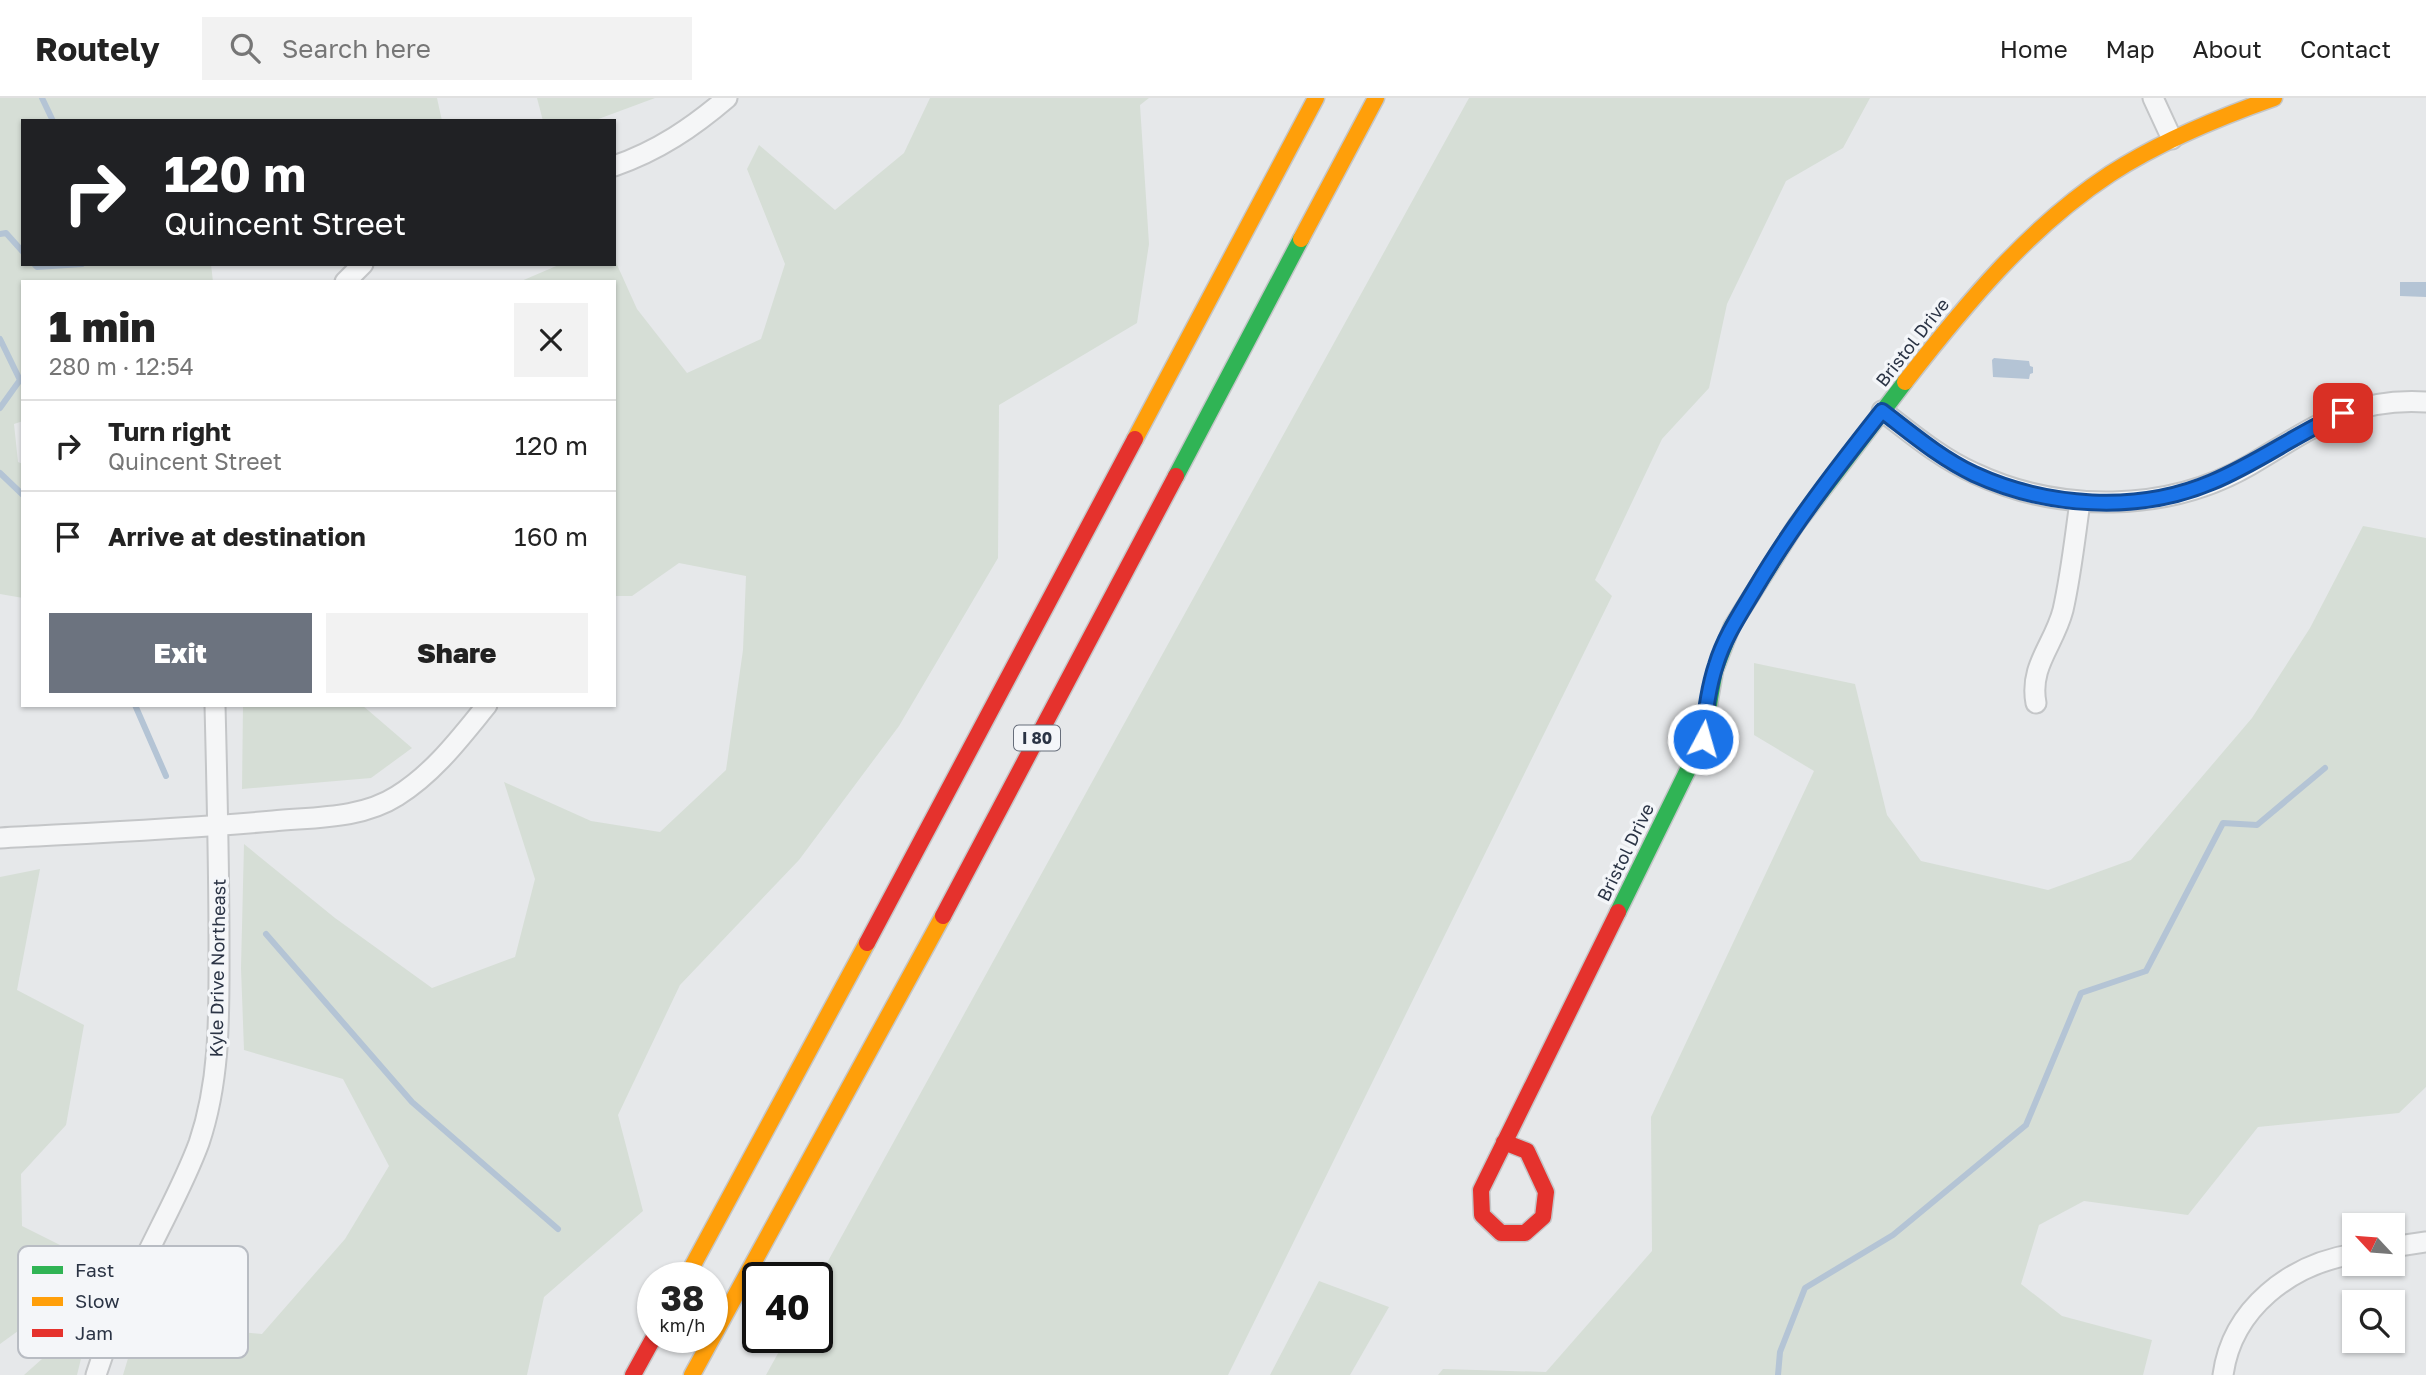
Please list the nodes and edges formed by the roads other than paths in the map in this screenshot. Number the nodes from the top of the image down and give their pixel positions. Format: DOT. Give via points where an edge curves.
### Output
graph roads {
  1 [pos="727,98"];
  2 [pos="1316,98"];
  3 [pos="1376,98"];
  4 [pos="2153,98"];
  5 [pos="2274,98"];
  6 [pos="2172,139"];
  7 [pos="616,165"];
  8 [pos="361,266"];
  9 [pos="347,280"];
  10 [pos="2426,402"];
  11 [pos="1882,411"];
  12 [pos="2080,502"];
  13 [pos="2036,703"];
  14 [pos="215,707"];
  15 [pos="485,707"];
  16 [pos="218,826"];
  17 [pos="0,838"];
  18 [pos="1504,1142"];
  19 [pos="2426,1242"];
  20 [pos="2405,1245"];
  21 [pos="152,1246"];
  22 [pos="2342,1256"];
  23 [pos="695,1262"];
  24 [pos="646,1353"];
  25 [pos="103,1358"];
  26 [pos="96,1375"];
  27 [pos="634,1375"];
  28 [pos="692,1375"];
  29 [pos="2223,1375"];
  1 -- 7 [label="street" via="665,144"];
  2 -- 23 [label="main road"];
  3 -- 28 [label="main road, I 80" via="975,856"];
  4 -- 6 [label="street"];
  5 -- 6 [label="main road, Bristol Drive"];
  6 -- 11 [label="main road, Bristol Drive" via="2090,188 2006,260"];
  8 -- 9 [label="street"];
  10 -- 12 [label="street" via="2379,404 2343,413 2247,466 2178,493 2126,502"];
  11 -- 12 [label="street" via="1937,453 1973,473 2012,488"];
  11 -- 18 [label="main road, Bristol Drive" via="1766,569 1730,631 1715,665 1703,739"];
  12 -- 13 [label="street" via="2063,611 2035,673"];
  14 -- 16 [label="street, Kyle Drive Northeast"];
  15 -- 16 [label="street" via="439,764 398,796 375,807"];
  16 -- 17 [label="street"];
  16 -- 21 [label="street, Kyle Drive Northeast" via="219,1035 210,1102 184,1180"];
  18 -- 18 [label="main road, Bristol Drive" via="1527,1151 1546,1192 1543,1217 1525,1233 1501,1233 1482,1216 1480,1191"];
  19 -- 20 [label="street"];
  22 -- 29 [label="street" via="2307,1266 2260,1300 2232,1344"];
  24 -- 27 [label="main road"];
  25 -- 26 [label="street, Kyle Drive Northeast"];
}
